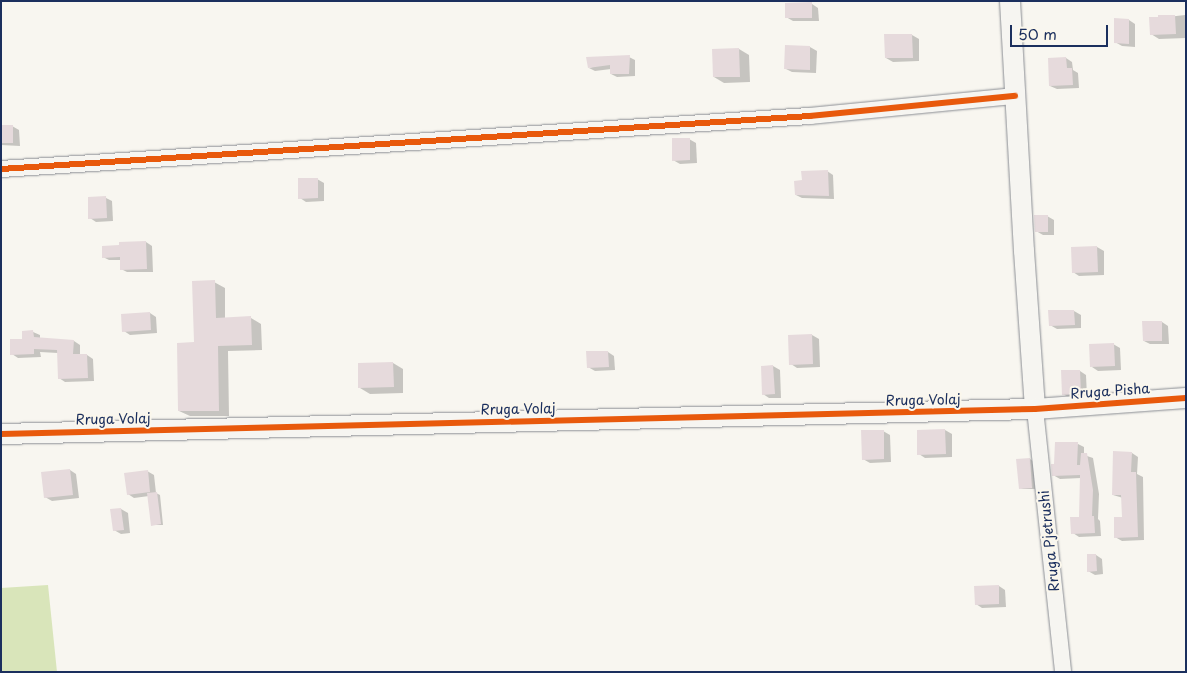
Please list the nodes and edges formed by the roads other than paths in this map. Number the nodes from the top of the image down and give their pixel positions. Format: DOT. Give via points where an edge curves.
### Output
graph roads {
  1 [pos="1010,1"];
  2 [pos="1015,96"];
  3 [pos="1,169"];
  4 [pos="1186,398"];
  5 [pos="1035,409"];
  6 [pos="1,434"];
  7 [pos="1063,672"];
  1 -- 2 [label="street"];
  2 -- 3 [label="street" via="771,119"];
  2 -- 5 [label="street"];
  4 -- 5 [label="street, Rruga Pisha"];
  5 -- 6 [label="street, Rruga Volaj"];
  5 -- 7 [label="street, Rruga Pjetrushi"];
}
